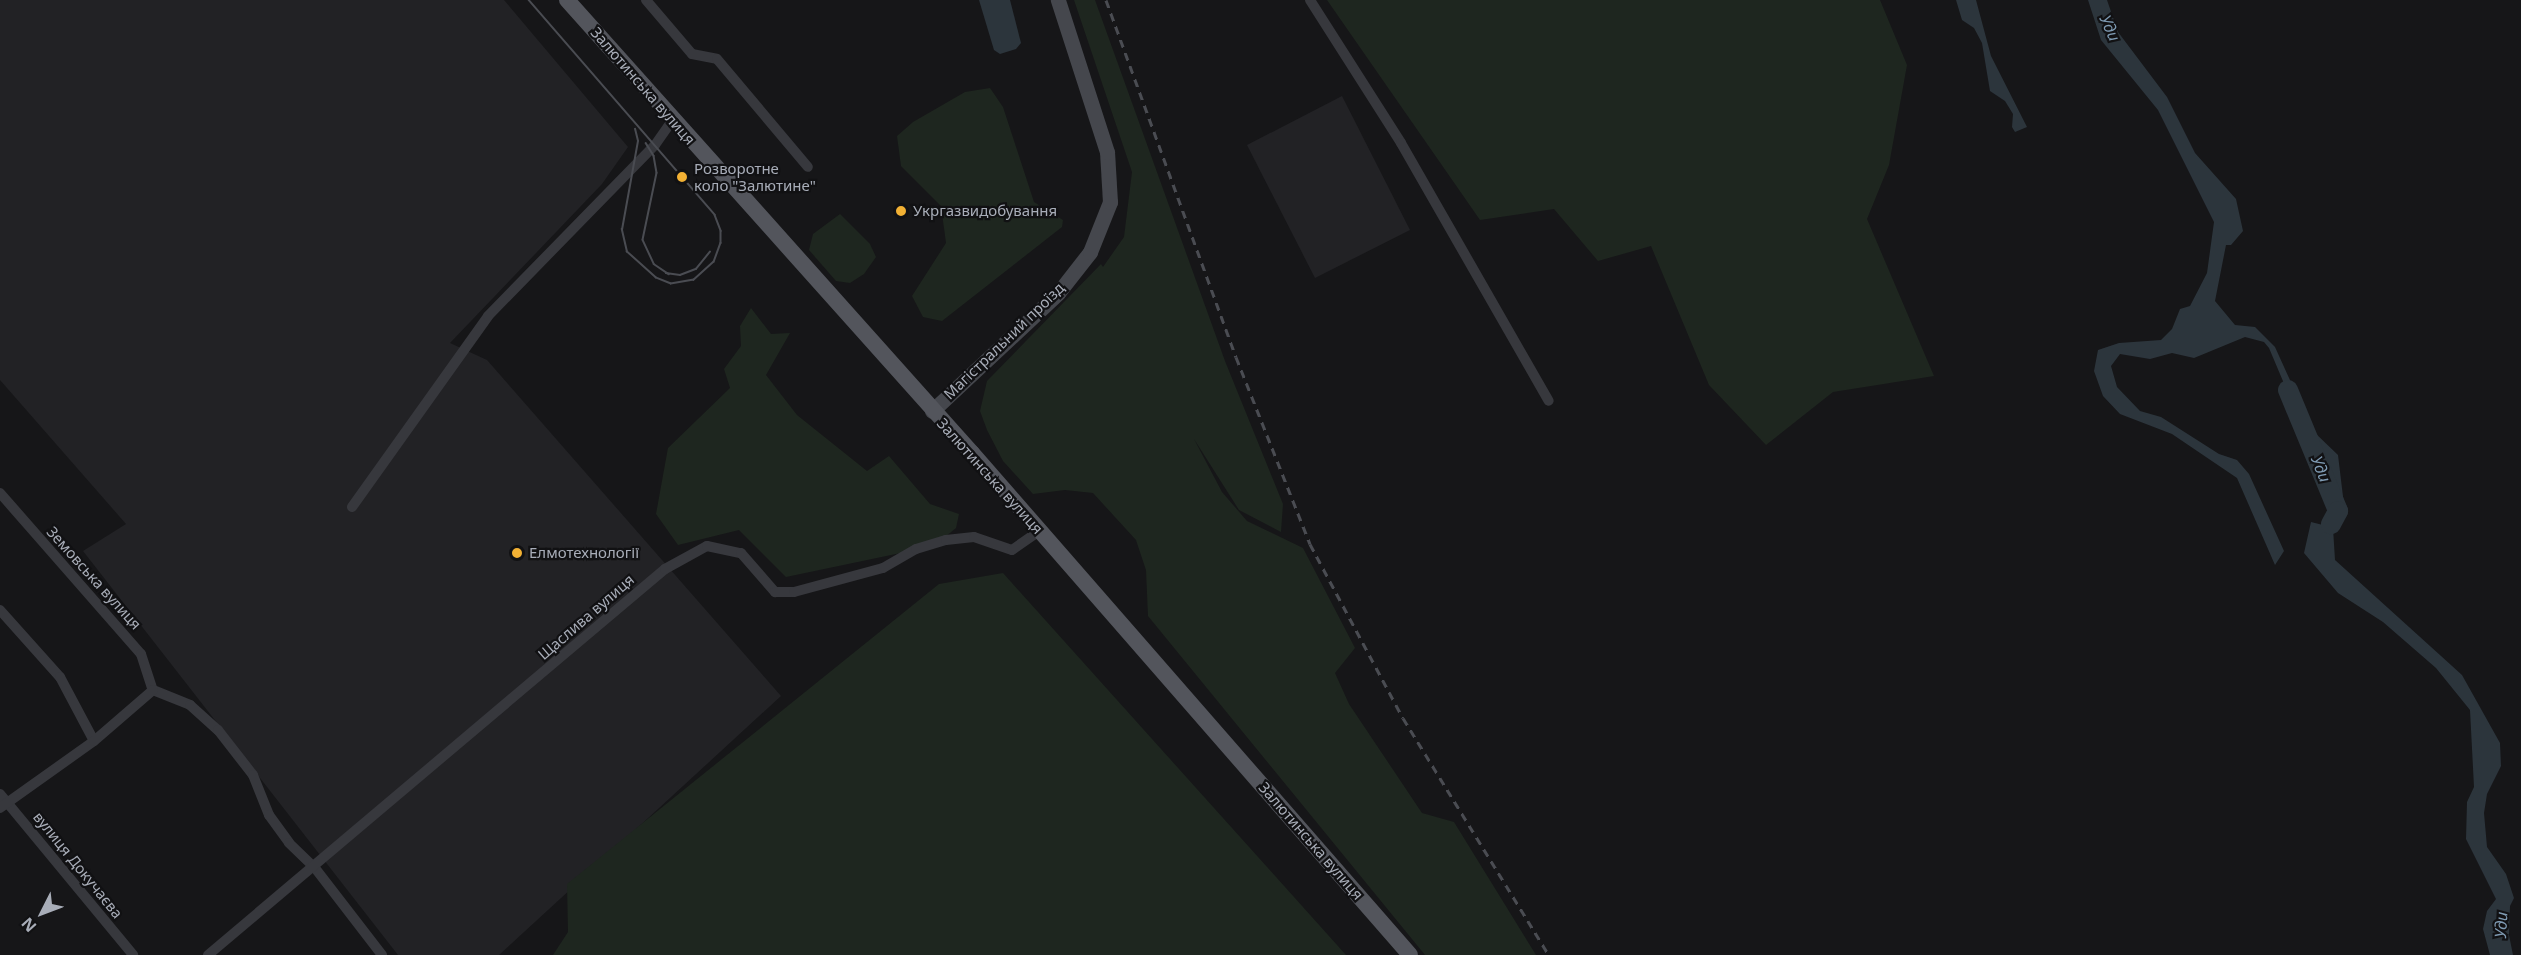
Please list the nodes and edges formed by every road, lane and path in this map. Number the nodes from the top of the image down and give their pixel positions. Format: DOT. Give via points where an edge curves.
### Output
graph roads {
  1 [pos="567,0"];
  2 [pos="646,0"];
  3 [pos="1058,0"];
  4 [pos="1310,0"];
  5 [pos="672,121"];
  6 [pos="808,167"];
  7 [pos="1549,401"];
  8 [pos="932,411"];
  9 [pos="0,493"];
  10 [pos="352,507"];
  11 [pos="1039,531"];
  12 [pos="0,610"];
  13 [pos="153,690"];
  14 [pos="94,741"];
  15 [pos="2,801"];
  16 [pos="315,868"];
  17 [pos="133,955"];
  18 [pos="208,955"];
  19 [pos="382,955"];
  20 [pos="1410,955"];
  1 -- 5 [label="main road, Залютинська вулиця"];
  2 -- 6 [label="street" via="692,54 717,59"];
  3 -- 8 [label="main road, Магістральний проїзд" via="1107,152 1110,202 1090,252 1058,293"];
  4 -- 7 [label="street" via="1401,143"];
  5 -- 8 [label="main road, Залютинська вулиця"];
  5 -- 10 [label="street" via="655,145 488,316"];
  8 -- 11 [label="main road, Залютинська вулиця"];
  9 -- 13 [label="street, Земовська вулиця" via="141,654"];
  11 -- 16 [label="street, Щаслива вулиця" via="1012,550 974,537 946,540 916,549 883,568 794,592 775,592 741,554 707,546 664,569"];
  11 -- 20 [label="main road, Залютинська вулиця"];
  12 -- 14 [label="street" via="60,677"];
  13 -- 14 [label="street"];
  13 -- 16 [label="street" via="190,705 218,730 253,775 269,814 289,843"];
  14 -- 15 [label="street"];
  15 -- 17 [label="street, вулиця Докучаєва"];
  16 -- 18 [label="street, Щаслива вулиця"];
  16 -- 19 [label="street"];
}
